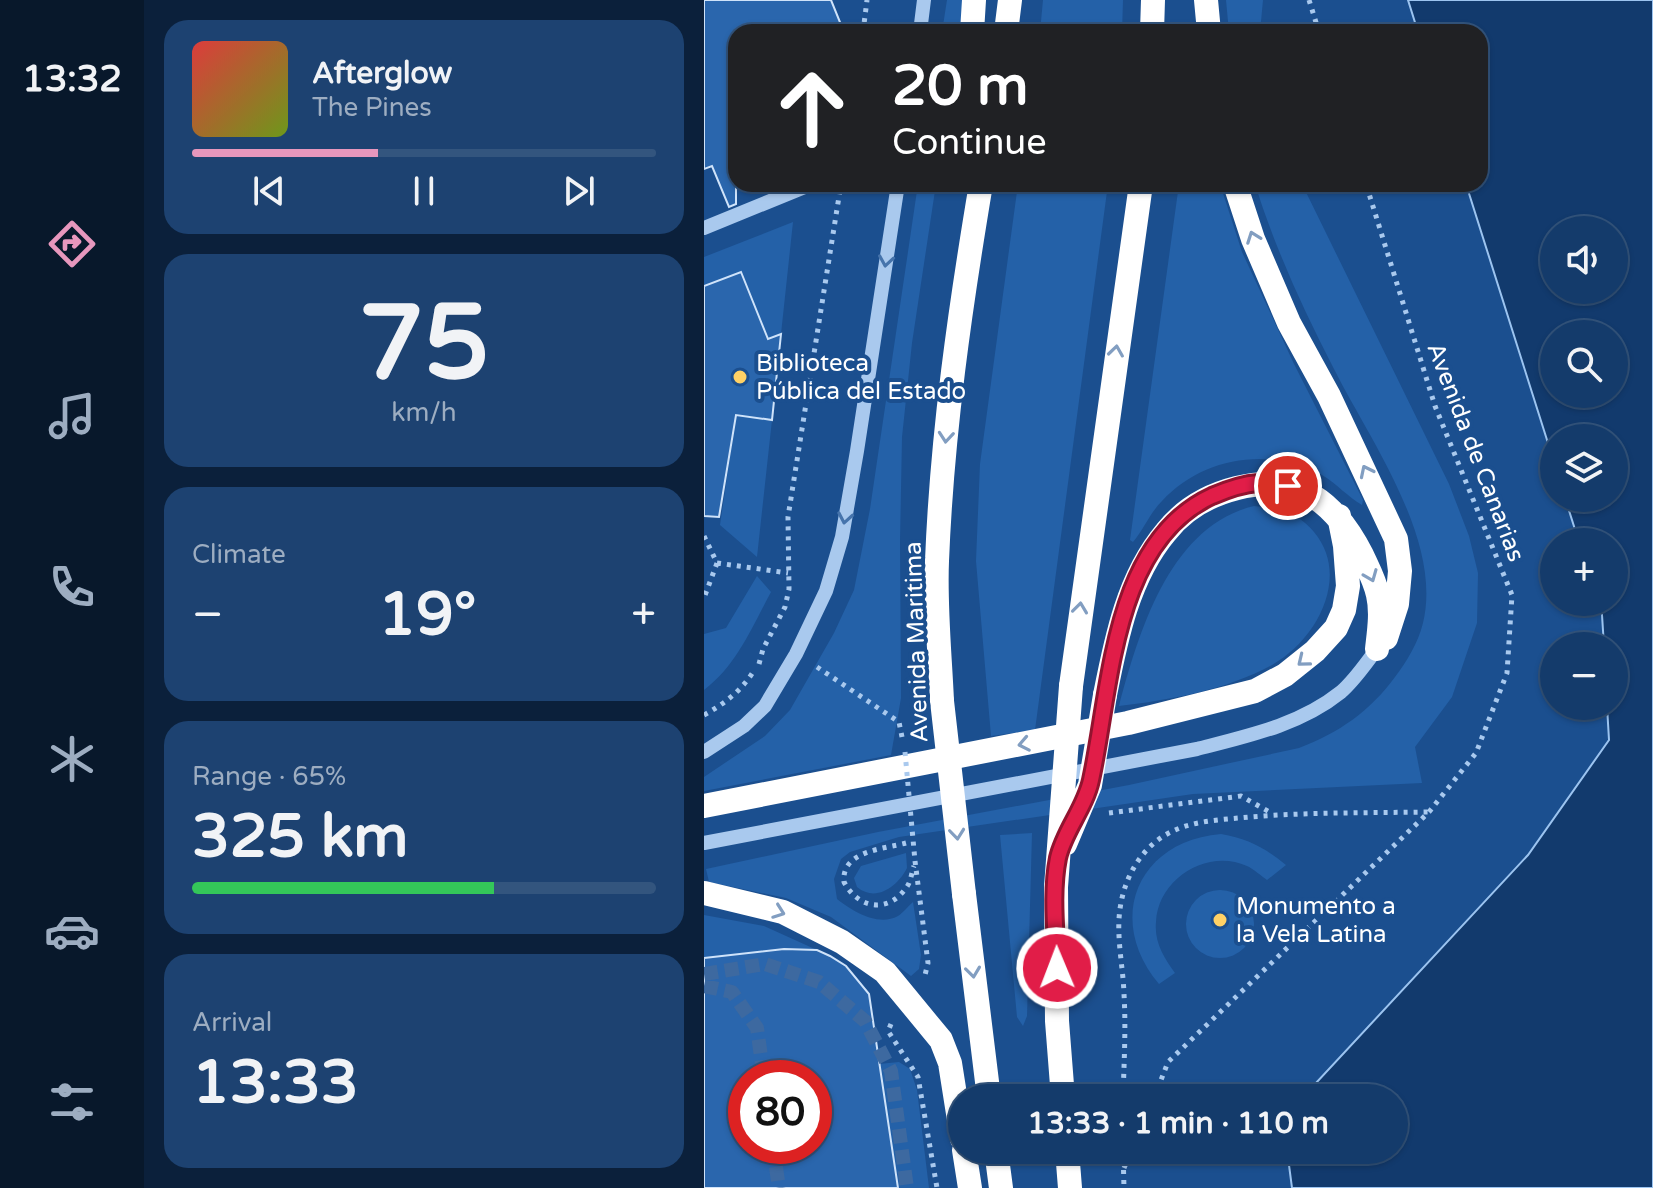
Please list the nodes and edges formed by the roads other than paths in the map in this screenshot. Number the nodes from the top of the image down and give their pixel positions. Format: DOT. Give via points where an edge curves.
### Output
graph roads {
  1 [pos="924,0"];
  2 [pos="974,0"];
  3 [pos="1010,0"];
  4 [pos="1153,0"];
  5 [pos="1206,0"];
  6 [pos="921,24"];
  7 [pos="972,24"];
  8 [pos="1007,24"];
  9 [pos="1152,24"];
  10 [pos="1208,24"];
  11 [pos="792,192"];
  12 [pos="897,192"];
  13 [pos="965,192"];
  14 [pos="980,192"];
  15 [pos="1140,192"];
  16 [pos="1238,192"];
  17 [pos="705,226"];
  18 [pos="965,277"];
  19 [pos="1339,516"];
  20 [pos="1377,649"];
  21 [pos="704,752"];
  22 [pos="704,806"];
  23 [pos="704,843"];
  24 [pos="1058,857"];
  25 [pos="704,893"];
  26 [pos="953,1084"];
  27 [pos="987,1084"];
  28 [pos="1062,1084"];
  29 [pos="966,1164"];
  30 [pos="998,1164"];
  31 [pos="1068,1164"];
  32 [pos="970,1188"];
  33 [pos="1001,1188"];
  34 [pos="1070,1188"];
  1 -- 6 [label="street"];
  2 -- 7 [label="highway"];
  3 -- 8 [label="highway"];
  4 -- 9 [label="highway"];
  5 -- 10 [label="highway"];
  11 -- 17 [label="street"];
  12 -- 21 [label="street, one-way" via="842,537 826,591 765,706"];
  13 -- 18 [label="highway"];
  14 -- 18 [label="highway, Avenida Maritima"];
  24 -- 15 [label="highway, one-way, bridge" via="1071,686"];
  20 -- 16 [label="highway, one-way" via="1389,634 1397,604 1396,539 1289,323"];
  18 -- 27 [label="highway, Avenida Maritima, one-way, bridge" via="946,429 937,563 942,701"];
  19 -- 20 [label="highway, one-way" via="1379,596"];
  19 -- 22 [label="highway, one-way" via="1348,586 1336,628 1285,675 1255,691 1128,723"];
  19 -- 24 [label="highway, bridge" via="1312,495 1258,483 1195,504 1166,531 1144,565 1124,615 1090,785"];
  20 -- 23 [label="street" via="1343,690 1307,715 1262,732"];
  24 -- 28 [label="highway, bridge"];
  25 -- 26 [label="highway, one-way" via="783,912 842,942 885,972 941,1040"];
  29 -- 32 [label="highway"];
  30 -- 33 [label="highway"];
  31 -- 34 [label="highway"];
}
